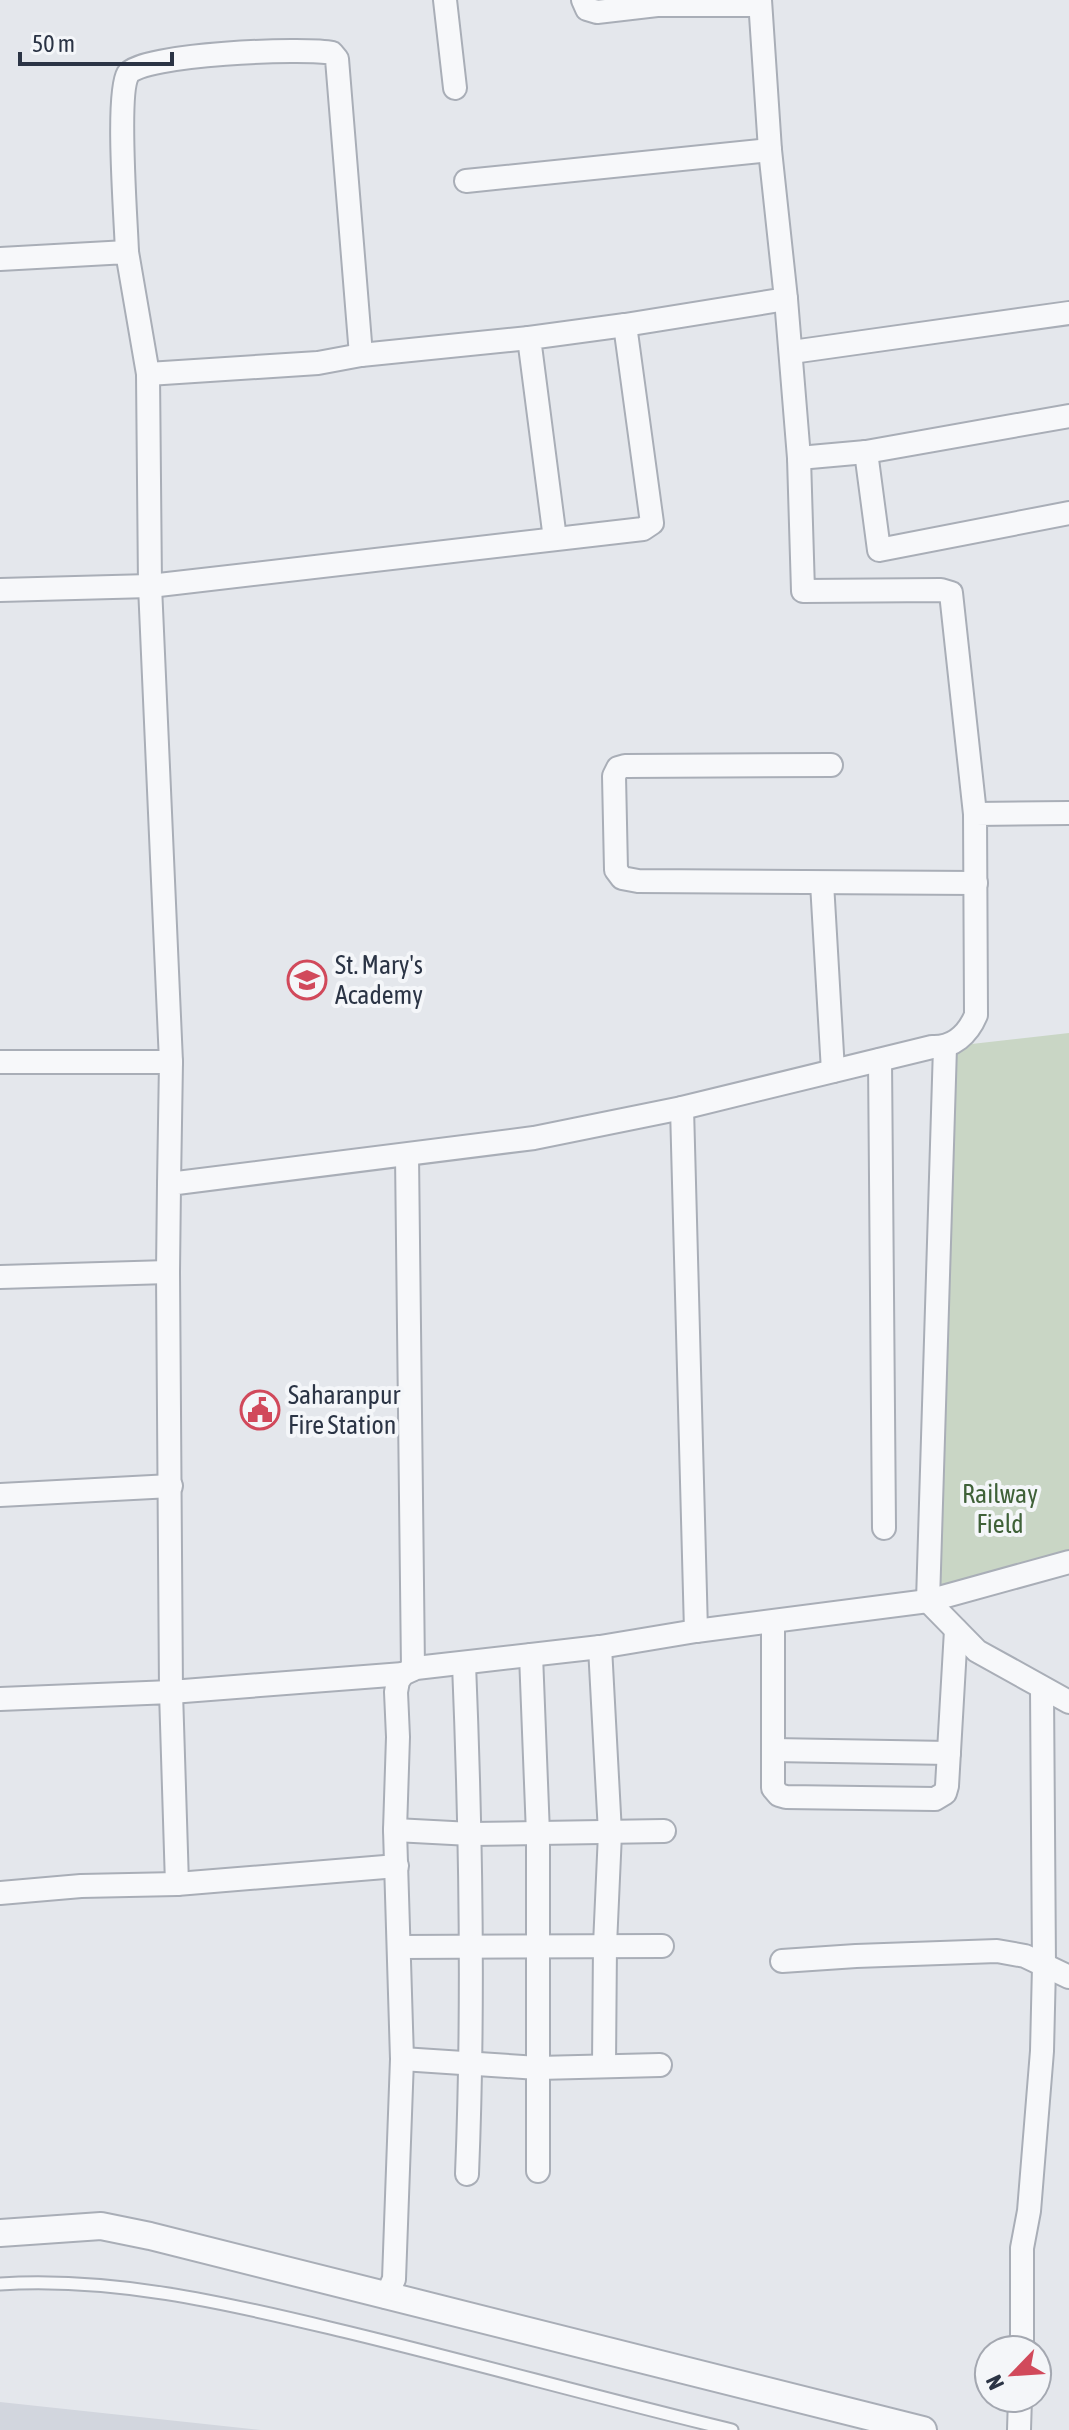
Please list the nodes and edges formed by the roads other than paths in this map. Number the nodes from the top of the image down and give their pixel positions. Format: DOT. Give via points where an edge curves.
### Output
graph roads {
  1 [pos="445,0"];
  2 [pos="583,0"];
  3 [pos="760,2"];
  4 [pos="455,88"];
  5 [pos="770,150"];
  6 [pos="466,181"];
  7 [pos="127,252"];
  8 [pos="0,259"];
  9 [pos="786,299"];
  10 [pos="1069,313"];
  11 [pos="625,325"];
  12 [pos="529,338"];
  13 [pos="792,352"];
  14 [pos="361,355"];
  15 [pos="148,374"];
  16 [pos="1069,416"];
  17 [pos="866,452"];
  18 [pos="799,458"];
  19 [pos="1069,513"];
  20 [pos="555,539"];
  21 [pos="150,586"];
  22 [pos="0,590"];
  23 [pos="831,765"];
  24 [pos="1069,813"];
  25 [pos="975,814"];
  26 [pos="822,883"];
  27 [pos="976,883"];
  28 [pos="945,1047"];
  29 [pos="880,1060"];
  30 [pos="0,1062"];
  31 [pos="171,1062"];
  32 [pos="833,1071"];
  33 [pos="682,1108"];
  34 [pos="407,1155"];
  35 [pos="169,1184"];
  36 [pos="168,1272"];
  37 [pos="0,1277"];
  38 [pos="171,1486"];
  39 [pos="0,1495"];
  40 [pos="884,1528"];
  41 [pos="1069,1562"];
  42 [pos="928,1601"];
  43 [pos="773,1622"];
  44 [pos="956,1630"];
  45 [pos="696,1631"];
  46 [pos="600,1647"];
  47 [pos="531,1655"];
  48 [pos="464,1664"];
  49 [pos="408,1672"];
  50 [pos="1042,1690"];
  51 [pos="171,1692"];
  52 [pos="0,1699"];
  53 [pos="1069,1702"];
  54 [pos="773,1750"];
  55 [pos="949,1753"];
  56 [pos="395,1830"];
  57 [pos="664,1831"];
  58 [pos="610,1833"];
  59 [pos="471,1834"];
  60 [pos="538,1834"];
  61 [pos="397,1866"];
  62 [pos="177,1884"];
  63 [pos="0,1893"];
  64 [pos="605,1945"];
  65 [pos="471,1946"];
  66 [pos="662,1946"];
  67 [pos="399,1947"];
  68 [pos="539,1948"];
  69 [pos="782,1961"];
  70 [pos="1044,1966"];
  71 [pos="1069,1977"];
  72 [pos="402,2059"];
  73 [pos="471,2063"];
  74 [pos="604,2065"];
  75 [pos="660,2065"];
  76 [pos="538,2068"];
  77 [pos="538,2171"];
  78 [pos="467,2174"];
  79 [pos="0,2233"];
  80 [pos="0,2284"];
  81 [pos="386,2297"];
  82 [pos="1022,2334"];
  83 [pos="732,2430"];
  84 [pos="923,2430"];
  1 -- 4 [label="street"];
  2 -- 3 [label="street" via="587,9 597,12"];
  3 -- 5 [label="street"];
  5 -- 6 [label="street"];
  5 -- 9 [label="street"];
  7 -- 8 [label="street"];
  7 -- 14 [label="street" via="122,117 129,72 182,57 332,53 337,59"];
  7 -- 15 [label="street"];
  9 -- 11 [label="street"];
  9 -- 13 [label="street"];
  10 -- 13 [label="street"];
  11 -- 12 [label="street"];
  11 -- 20 [label="street" via="652,523 643,529"];
  12 -- 14 [label="street"];
  12 -- 20 [label="street"];
  13 -- 18 [label="street"];
  14 -- 15 [label="street" via="318,363"];
  15 -- 21 [label="street"];
  16 -- 17 [label="street"];
  17 -- 18 [label="street"];
  17 -- 19 [label="street" via="879,550"];
  18 -- 25 [label="street" via="803,591 941,590 952,595"];
  20 -- 21 [label="street"];
  21 -- 22 [label="street"];
  21 -- 31 [label="street"];
  23 -- 26 [label="street" via="625,766 614,776 615,866 622,878"];
  24 -- 25 [label="street"];
  25 -- 27 [label="street"];
  26 -- 27 [label="street"];
  26 -- 32 [label="street"];
  27 -- 28 [label="street" via="976,1015 967,1032"];
  28 -- 29 [label="street"];
  28 -- 42 [label="street"];
  29 -- 32 [label="street"];
  29 -- 40 [label="street"];
  30 -- 31 [label="street"];
  31 -- 35 [label="street"];
  32 -- 33 [label="street"];
  33 -- 34 [label="street" via="534,1138"];
  33 -- 45 [label="street"];
  34 -- 35 [label="street"];
  34 -- 49 [label="street"];
  35 -- 36 [label="street"];
  36 -- 37 [label="street"];
  36 -- 38 [label="street"];
  38 -- 39 [label="street"];
  38 -- 51 [label="street"];
  41 -- 42 [label="street"];
  42 -- 43 [label="street"];
  42 -- 44 [label="street"];
  43 -- 45 [label="street"];
  43 -- 54 [label="street"];
  44 -- 50 [label="street" via="977,1651"];
  44 -- 55 [label="street"];
  45 -- 46 [label="street"];
  46 -- 47 [label="street"];
  46 -- 58 [label="street"];
  47 -- 48 [label="street"];
  47 -- 60 [label="street"];
  48 -- 49 [label="street"];
  48 -- 59 [label="street"];
  49 -- 51 [label="street"];
  49 -- 56 [label="street" via="396,1692"];
  50 -- 53 [label="street"];
  50 -- 70 [label="street"];
  51 -- 52 [label="street"];
  51 -- 62 [label="street"];
  54 -- 55 [label="street"];
  54 -- 55 [label="street" via="773,1788 779,1795 935,1799 945,1793"];
  56 -- 59 [label="street"];
  56 -- 61 [label="street"];
  57 -- 58 [label="street"];
  58 -- 60 [label="street"];
  58 -- 64 [label="street"];
  59 -- 60 [label="street"];
  59 -- 65 [label="street"];
  60 -- 68 [label="street"];
  61 -- 62 [label="street"];
  61 -- 67 [label="street"];
  62 -- 63 [label="street"];
  64 -- 66 [label="street"];
  64 -- 68 [label="street"];
  64 -- 74 [label="street"];
  65 -- 67 [label="street"];
  65 -- 68 [label="street"];
  65 -- 73 [label="street"];
  67 -- 72 [label="street"];
  68 -- 76 [label="street"];
  69 -- 70 [label="street" via="997,1951"];
  70 -- 71 [label="street"];
  70 -- 82 [label="street" via="1040,2083 1022,2248"];
  72 -- 73 [label="street"];
  72 -- 81 [label="street" via="394,2279"];
  73 -- 76 [label="street"];
  73 -- 78 [label="street"];
  74 -- 75 [label="street"];
  74 -- 76 [label="street"];
  76 -- 77 [label="street"];
  79 -- 81 [label="street" via="101,2226"];
  80 -- 83 [label="lane" via="43,2281 129,2288 237,2306"];
  81 -- 84 [label="street"];
}
